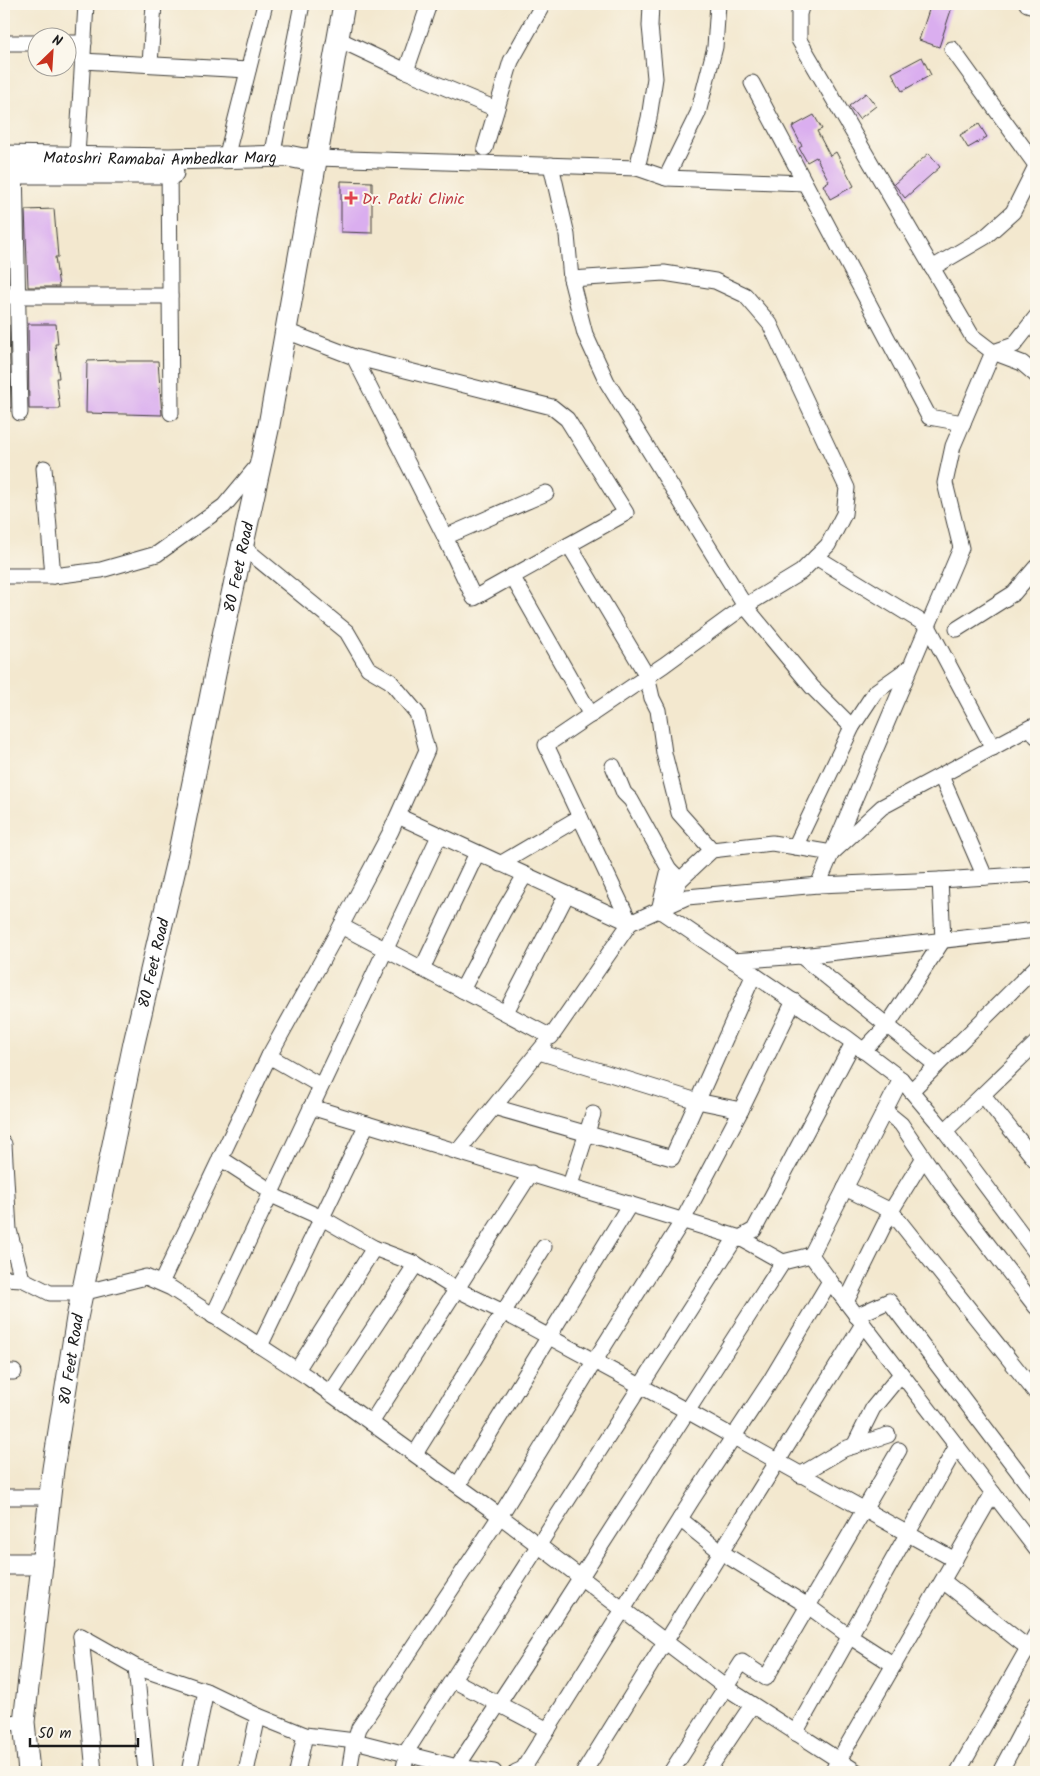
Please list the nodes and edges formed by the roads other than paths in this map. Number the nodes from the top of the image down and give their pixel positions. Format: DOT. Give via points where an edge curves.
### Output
graph roads {
  1 [pos="86,4"];
  2 [pos="154,4"];
  3 [pos="265,4"];
  4 [pos="302,4"];
  5 [pos="344,4"];
  6 [pos="429,4"];
  7 [pos="543,4"];
  8 [pos="651,4"];
  9 [pos="718,4"];
  10 [pos="802,4"];
  11 [pos="1027,4"];
  12 [pos="1036,7"];
  13 [pos="338,39"];
  14 [pos="4,43"];
  15 [pos="28,43"];
  16 [pos="78,43"];
  17 [pos="84,43"];
  18 [pos="952,49"];
  19 [pos="82,60"];
  20 [pos="150,64"];
  21 [pos="248,70"];
  22 [pos="406,71"];
  23 [pos="752,83"];
  24 [pos="496,109"];
  25 [pos="485,148"];
  26 [pos="77,156"];
  27 [pos="272,157"];
  28 [pos="226,158"];
  29 [pos="310,158"];
  30 [pos="9,164"];
  31 [pos="550,165"];
  32 [pos="1036,165"];
  33 [pos="169,166"];
  34 [pos="637,168"];
  35 [pos="666,178"];
  36 [pos="805,183"];
  37 [pos="932,268"];
  38 [pos="571,279"];
  39 [pos="10,296"];
  40 [pos="170,296"];
  41 [pos="1036,317"];
  42 [pos="286,331"];
  43 [pos="993,352"];
  44 [pos="354,357"];
  45 [pos="1036,375"];
  46 [pos="20,413"];
  47 [pos="171,413"];
  48 [pos="963,423"];
  49 [pos="260,463"];
  50 [pos="44,468"];
  51 [pos="546,493"];
  52 [pos="445,537"];
  53 [pos="569,545"];
  54 [pos="242,546"];
  55 [pos="816,557"];
  56 [pos="1036,566"];
  57 [pos="4,576"];
  58 [pos="53,576"];
  59 [pos="512,576"];
  60 [pos="745,606"];
  61 [pos="928,626"];
  62 [pos="957,629"];
  63 [pos="911,667"];
  64 [pos="647,676"];
  65 [pos="591,715"];
  66 [pos="852,727"];
  67 [pos="1036,736"];
  68 [pos="992,748"];
  69 [pos="613,766"];
  70 [pos="941,776"];
  71 [pos="398,816"];
  72 [pos="580,817"];
  73 [pos="439,836"];
  74 [pos="795,847"];
  75 [pos="712,850"];
  76 [pos="832,853"];
  77 [pos="477,854"];
  78 [pos="500,864"];
  79 [pos="670,869"];
  80 [pos="1036,874"];
  81 [pos="525,875"];
  82 [pos="985,877"];
  83 [pos="680,880"];
  84 [pos="940,880"];
  85 [pos="818,885"];
  86 [pos="567,894"];
  87 [pos="664,907"];
  88 [pos="630,923"];
  89 [pos="342,926"];
  90 [pos="1036,930"];
  91 [pos="943,940"];
  92 [pos="385,949"];
  93 [pos="800,956"];
  94 [pos="733,961"];
  95 [pos="1036,967"];
  96 [pos="422,969"];
  97 [pos="754,974"];
  98 [pos="462,990"];
  99 [pos="794,1001"];
  100 [pos="506,1012"];
  101 [pos="887,1026"];
  102 [pos="551,1037"];
  103 [pos="1036,1043"];
  104 [pos="858,1047"];
  105 [pos="539,1052"];
  106 [pos="269,1056"];
  107 [pos="936,1066"];
  108 [pos="906,1085"];
  109 [pos="321,1086"];
  110 [pos="982,1095"];
  111 [pos="697,1101"];
  112 [pos="310,1107"];
  113 [pos="494,1107"];
  114 [pos="741,1110"];
  115 [pos="885,1111"];
  116 [pos="593,1114"];
  117 [pos="367,1124"];
  118 [pos="945,1131"];
  119 [pos="587,1133"];
  120 [pos="4,1144"];
  121 [pos="4,1148"];
  122 [pos="458,1151"];
  123 [pos="220,1158"];
  124 [pos="924,1159"];
  125 [pos="1036,1161"];
  126 [pos="531,1173"];
  127 [pos="570,1185"];
  128 [pos="845,1188"];
  129 [pos="269,1194"];
  130 [pos="630,1204"];
  131 [pos="891,1211"];
  132 [pos="322,1218"];
  133 [pos="683,1220"];
  134 [pos="740,1238"];
  135 [pos="544,1247"];
  136 [pos="374,1248"];
  137 [pos="1036,1253"];
  138 [pos="811,1255"];
  139 [pos="784,1262"];
  140 [pos="416,1264"];
  141 [pos="4,1278"];
  142 [pos="22,1279"];
  143 [pos="830,1281"];
  144 [pos="161,1284"];
  145 [pos="456,1290"];
  146 [pos="82,1293"];
  147 [pos="846,1302"];
  148 [pos="1036,1307"];
  149 [pos="503,1312"];
  150 [pos="213,1316"];
  151 [pos="860,1320"];
  152 [pos="549,1337"];
  153 [pos="260,1346"];
  154 [pos="594,1362"];
  155 [pos="297,1370"];
  156 [pos="901,1374"];
  157 [pos="641,1387"];
  158 [pos="1036,1393"];
  159 [pos="330,1394"];
  160 [pos="687,1411"];
  161 [pos="371,1423"];
  162 [pos="888,1435"];
  163 [pos="734,1437"];
  164 [pos="854,1446"];
  165 [pos="957,1446"];
  166 [pos="899,1450"];
  167 [pos="415,1454"];
  168 [pos="777,1461"];
  169 [pos="800,1475"];
  170 [pos="458,1485"];
  171 [pos="993,1493"];
  172 [pos="1036,1495"];
  173 [pos="4,1497"];
  174 [pos="50,1497"];
  175 [pos="864,1510"];
  176 [pos="500,1516"];
  177 [pos="680,1519"];
  178 [pos="907,1534"];
  179 [pos="540,1546"];
  180 [pos="1036,1549"];
  181 [pos="721,1552"];
  182 [pos="955,1560"];
  183 [pos="4,1564"];
  184 [pos="42,1564"];
  185 [pos="581,1577"];
  186 [pos="943,1581"];
  187 [pos="808,1606"];
  188 [pos="624,1610"];
  189 [pos="1036,1634"];
  190 [pos="849,1636"];
  191 [pos="666,1642"];
  192 [pos="1028,1648"];
  193 [pos="894,1665"];
  194 [pos="136,1668"];
  195 [pos="453,1680"];
  196 [pos="725,1686"];
  197 [pos="206,1691"];
  198 [pos="498,1704"];
  199 [pos="1036,1704"];
  200 [pos="752,1706"];
  201 [pos="258,1716"];
  202 [pos="14,1722"];
  203 [pos="548,1730"];
  204 [pos="795,1733"];
  205 [pos="305,1735"];
  206 [pos="355,1741"];
  207 [pos="407,1754"];
  208 [pos="836,1767"];
  209 [pos="456,1770"];
  210 [pos="29,1772"];
  211 [pos="94,1772"];
  212 [pos="146,1772"];
  213 [pos="189,1772"];
  214 [pos="246,1772"];
  215 [pos="298,1772"];
  216 [pos="349,1772"];
  217 [pos="403,1772"];
  218 [pos="494,1772"];
  219 [pos="516,1772"];
  220 [pos="584,1772"];
  221 [pos="671,1772"];
  222 [pos="707,1772"];
  223 [pos="857,1772"];
  224 [pos="958,1772"];
  225 [pos="1000,1772"];
  1 -- 17 [label="street"];
  2 -- 20 [label="street"];
  3 -- 21 [label="street"];
  4 -- 27 [label="street"];
  5 -- 13 [label="main road, 80 Feet Road"];
  6 -- 22 [label="street"];
  7 -- 24 [label="street" via="511,61"];
  8 -- 34 [label="street" via="656,78"];
  9 -- 35 [label="street" via="715,47 698,113"];
  10 -- 37 [label="street" via="800,40"];
  11 -- 12 [label="street"];
  13 -- 22 [label="street"];
  13 -- 29 [label="main road, 80 Feet Road"];
  14 -- 15 [label="street"];
  16 -- 17 [label="street"];
  17 -- 19 [label="street"];
  18 -- 32 [label="street"];
  19 -- 20 [label="street"];
  19 -- 26 [label="street"];
  20 -- 21 [label="street"];
  21 -- 28 [label="street"];
  22 -- 24 [label="street"];
  23 -- 36 [label="street"];
  24 -- 25 [label="street"];
  26 -- 30 [label="main road, Matoshri Ramabai Ambedkar Marg"];
  26 -- 33 [label="main road, Matoshri Ramabai Ambedkar Marg"];
  27 -- 28 [label="main road, Matoshri Ramabai Ambedkar Marg"];
  27 -- 29 [label="main road, Matoshri Ramabai Ambedkar Marg"];
  28 -- 33 [label="main road, Matoshri Ramabai Ambedkar Marg"];
  29 -- 31 [label="street"];
  29 -- 33 [label="main road" via="292,167 262,170"];
  29 -- 42 [label="main road, 80 Feet Road"];
  30 -- 33 [label="main road"];
  30 -- 39 [label="street"];
  31 -- 34 [label="street"];
  31 -- 38 [label="street" via="567,235"];
  32 -- 37 [label="street" via="1013,212 985,237"];
  33 -- 40 [label="street"];
  34 -- 35 [label="street"];
  35 -- 36 [label="street"];
  36 -- 48 [label="street" via="928,417"];
  37 -- 43 [label="street" via="972,336"];
  38 -- 55 [label="street" via="664,273 715,281 745,295 770,324 847,488 844,514 828,545"];
  38 -- 60 [label="street" via="585,334 607,382"];
  39 -- 40 [label="street"];
  39 -- 46 [label="street"];
  40 -- 47 [label="street"];
  41 -- 43 [label="street" via="1014,345"];
  42 -- 44 [label="street"];
  42 -- 49 [label="main road, 80 Feet Road"];
  43 -- 45 [label="street" via="1022,363"];
  43 -- 48 [label="street"];
  44 -- 52 [label="street"];
  44 -- 53 [label="street" via="552,407 568,419 626,513"];
  48 -- 61 [label="street" via="953,446 945,483 961,548"];
  49 -- 54 [label="main road, 80 Feet Road"];
  49 -- 58 [label="street" via="224,506 157,554 101,570"];
  50 -- 58 [label="street"];
  51 -- 52 [label="street"];
  52 -- 59 [label="street" via="474,598"];
  53 -- 59 [label="street"];
  53 -- 64 [label="street"];
  54 -- 71 [label="street" via="347,632 368,668 390,681 417,713 427,750"];
  54 -- 146 [label="main road, 80 Feet Road"];
  55 -- 60 [label="street" via="801,572"];
  55 -- 61 [label="street"];
  56 -- 62 [label="street" via="1014,593"];
  57 -- 58 [label="street"];
  59 -- 65 [label="street"];
  60 -- 64 [label="street"];
  60 -- 66 [label="street" via="812,687"];
  61 -- 63 [label="street"];
  61 -- 68 [label="street"];
  63 -- 66 [label="street" via="875,692"];
  63 -- 76 [label="street"];
  64 -- 65 [label="street"];
  64 -- 75 [label="street" via="658,710 664,753 679,813"];
  65 -- 72 [label="street" via="546,745"];
  66 -- 74 [label="street"];
  67 -- 68 [label="street" via="1031,727"];
  68 -- 70 [label="street"];
  69 -- 79 [label="street" via="624,792"];
  70 -- 76 [label="street" via="882,807"];
  70 -- 82 [label="street"];
  71 -- 73 [label="street"];
  71 -- 89 [label="street"];
  72 -- 78 [label="street"];
  72 -- 88 [label="street"];
  73 -- 77 [label="street"];
  73 -- 92 [label="street"];
  74 -- 75 [label="street" via="772,843"];
  74 -- 76 [label="street"];
  75 -- 83 [label="street"];
  76 -- 85 [label="street"];
  77 -- 78 [label="street"];
  77 -- 96 [label="street"];
  78 -- 81 [label="street"];
  79 -- 83 [label="street"];
  79 -- 87 [label="street"];
  80 -- 82 [label="street"];
  81 -- 86 [label="street"];
  81 -- 98 [label="street"];
  82 -- 84 [label="street"];
  83 -- 87 [label="street"];
  84 -- 85 [label="street"];
  84 -- 91 [label="street"];
  85 -- 87 [label="street" via="687,897"];
  86 -- 88 [label="street"];
  86 -- 100 [label="street"];
  87 -- 88 [label="street"];
  87 -- 94 [label="street"];
  88 -- 102 [label="street"];
  89 -- 92 [label="street"];
  89 -- 106 [label="street"];
  90 -- 91 [label="street"];
  91 -- 93 [label="street"];
  91 -- 101 [label="street"];
  92 -- 96 [label="street"];
  92 -- 109 [label="street"];
  93 -- 94 [label="street"];
  93 -- 101 [label="street"];
  94 -- 97 [label="street"];
  95 -- 107 [label="street"];
  96 -- 98 [label="street"];
  97 -- 99 [label="street"];
  97 -- 111 [label="street"];
  98 -- 100 [label="street"];
  99 -- 104 [label="street"];
  99 -- 114 [label="street"];
  100 -- 102 [label="street"];
  101 -- 104 [label="street"];
  101 -- 107 [label="street"];
  102 -- 105 [label="street"];
  103 -- 110 [label="street"];
  104 -- 108 [label="street"];
  104 -- 134 [label="street" via="754,1230"];
  105 -- 111 [label="street"];
  105 -- 113 [label="street"];
  106 -- 109 [label="street"];
  106 -- 123 [label="street"];
  107 -- 108 [label="street"];
  108 -- 115 [label="street"];
  108 -- 118 [label="street"];
  109 -- 112 [label="street"];
  110 -- 118 [label="street"];
  110 -- 125 [label="street"];
  111 -- 114 [label="street"];
  111 -- 119 [label="street" via="672,1158"];
  112 -- 117 [label="street"];
  112 -- 129 [label="street"];
  113 -- 119 [label="street"];
  113 -- 122 [label="street"];
  114 -- 133 [label="street"];
  115 -- 124 [label="street" via="900,1124"];
  115 -- 128 [label="street"];
  116 -- 119 [label="street"];
  117 -- 122 [label="street"];
  117 -- 132 [label="street"];
  118 -- 137 [label="street"];
  119 -- 127 [label="street"];
  120 -- 121 [label="street"];
  121 -- 142 [label="street" via="9,1230"];
  122 -- 126 [label="street"];
  123 -- 129 [label="street" via="270,1191"];
  123 -- 144 [label="street"];
  124 -- 131 [label="street"];
  124 -- 148 [label="street"];
  126 -- 127 [label="street"];
  126 -- 145 [label="street"];
  127 -- 130 [label="street"];
  128 -- 131 [label="street"];
  128 -- 138 [label="street"];
  129 -- 132 [label="street"];
  129 -- 150 [label="street"];
  130 -- 133 [label="street"];
  130 -- 152 [label="street"];
  131 -- 147 [label="street"];
  131 -- 158 [label="street"];
  132 -- 136 [label="street"];
  132 -- 153 [label="street"];
  133 -- 134 [label="street"];
  133 -- 154 [label="street"];
  134 -- 139 [label="street"];
  134 -- 157 [label="street" via="733,1242"];
  135 -- 149 [label="street"];
  136 -- 140 [label="street"];
  136 -- 155 [label="street"];
  138 -- 139 [label="street"];
  138 -- 143 [label="street"];
  139 -- 160 [label="street"];
  140 -- 145 [label="street"];
  140 -- 159 [label="street"];
  141 -- 142 [label="street"];
  142 -- 146 [label="street" via="50,1293"];
  143 -- 147 [label="street"];
  143 -- 163 [label="street"];
  144 -- 146 [label="street" via="146,1276"];
  144 -- 150 [label="street"];
  145 -- 149 [label="street"];
  145 -- 161 [label="street"];
  146 -- 174 [label="main road, 80 Feet Road"];
  147 -- 151 [label="street"];
  149 -- 152 [label="street"];
  149 -- 167 [label="street"];
  150 -- 153 [label="street"];
  151 -- 156 [label="street"];
  151 -- 168 [label="street"];
  151 -- 172 [label="street" via="889,1301"];
  152 -- 154 [label="street"];
  152 -- 170 [label="street"];
  153 -- 155 [label="street"];
  154 -- 157 [label="street"];
  154 -- 176 [label="street"];
  155 -- 159 [label="street"];
  156 -- 164 [label="street" via="873,1408"];
  156 -- 165 [label="street"];
  157 -- 160 [label="street"];
  157 -- 179 [label="street"];
  159 -- 161 [label="street"];
  160 -- 163 [label="street"];
  160 -- 185 [label="street"];
  161 -- 167 [label="street"];
  162 -- 164 [label="street"];
  163 -- 168 [label="street"];
  163 -- 177 [label="street"];
  164 -- 169 [label="street"];
  165 -- 171 [label="street"];
  165 -- 178 [label="street"];
  166 -- 175 [label="street"];
  167 -- 170 [label="street"];
  168 -- 169 [label="street"];
  168 -- 181 [label="street"];
  169 -- 175 [label="street"];
  170 -- 176 [label="street"];
  171 -- 180 [label="street"];
  171 -- 182 [label="street"];
  173 -- 174 [label="street"];
  174 -- 184 [label="main road, 80 Feet Road"];
  175 -- 178 [label="street"];
  175 -- 187 [label="street"];
  176 -- 179 [label="street"];
  176 -- 206 [label="street" via="359,1728"];
  177 -- 181 [label="street"];
  177 -- 188 [label="street"];
  178 -- 182 [label="street"];
  178 -- 190 [label="street"];
  179 -- 185 [label="street"];
  179 -- 195 [label="street"];
  181 -- 187 [label="street"];
  181 -- 191 [label="street"];
  182 -- 186 [label="street"];
  183 -- 184 [label="main road"];
  184 -- 202 [label="main road, 80 Feet Road"];
  185 -- 188 [label="street"];
  185 -- 198 [label="street"];
  186 -- 192 [label="street"];
  186 -- 193 [label="street"];
  187 -- 190 [label="street"];
  187 -- 196 [label="street" via="766,1678 742,1662"];
  188 -- 191 [label="street"];
  188 -- 203 [label="street"];
  189 -- 192 [label="street"];
  190 -- 193 [label="street"];
  190 -- 204 [label="street"];
  191 -- 196 [label="street"];
  191 -- 220 [label="street"];
  192 -- 224 [label="street"];
  193 -- 208 [label="street"];
  194 -- 197 [label="street"];
  194 -- 211 [label="street" via="80,1636"];
  194 -- 212 [label="street"];
  195 -- 198 [label="street"];
  195 -- 207 [label="street"];
  196 -- 200 [label="street"];
  196 -- 221 [label="street"];
  197 -- 201 [label="street"];
  197 -- 213 [label="street"];
  198 -- 203 [label="street"];
  198 -- 209 [label="street"];
  199 -- 225 [label="street"];
  200 -- 204 [label="street"];
  200 -- 222 [label="street"];
  201 -- 205 [label="street"];
  201 -- 214 [label="street"];
  202 -- 210 [label="main road, 80 Feet Road"];
  203 -- 219 [label="street" via="523,1770"];
  204 -- 208 [label="street"];
  205 -- 206 [label="street"];
  205 -- 215 [label="street"];
  206 -- 207 [label="street"];
  206 -- 216 [label="street"];
  207 -- 209 [label="street"];
  207 -- 217 [label="street"];
  208 -- 223 [label="street"];
  209 -- 218 [label="street"];
}
